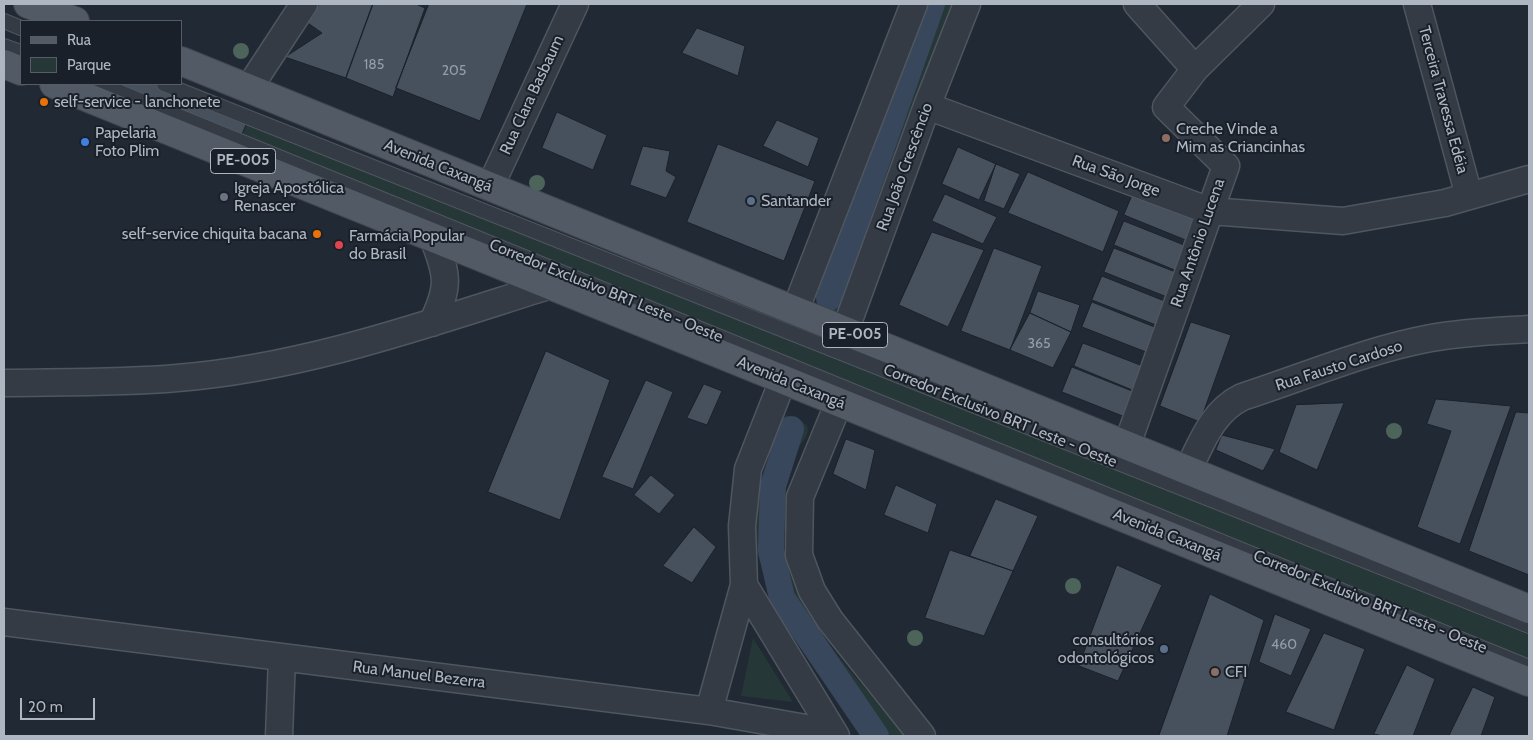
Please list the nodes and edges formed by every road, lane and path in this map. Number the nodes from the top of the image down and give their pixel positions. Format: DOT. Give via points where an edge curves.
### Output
graph roads {
  1 [pos="28,4"];
  2 [pos="304,4"];
  3 [pos="575,4"];
  4 [pos="914,4"];
  5 [pos="967,4"];
  6 [pos="1137,4"];
  7 [pos="1261,4"];
  8 [pos="1418,4"];
  9 [pos="72,20"];
  10 [pos="4,21"];
  11 [pos="20,28"];
  12 [pos="4,46"];
  13 [pos="20,52"];
  14 [pos="182,61"];
  15 [pos="4,64"];
  16 [pos="1194,69"];
  17 [pos="20,71"];
  18 [pos="56,85"];
  19 [pos="102,85"];
  20 [pos="167,85"];
  21 [pos="249,88"];
  22 [pos="927,106"];
  23 [pos="1529,179"];
  24 [pos="490,186"];
  25 [pos="1469,196"];
  26 [pos="1210,211"];
  27 [pos="433,238"];
  28 [pos="551,285"];
  29 [pos="795,310"];
  30 [pos="432,323"];
  31 [pos="1529,330"];
  32 [pos="845,331"];
  33 [pos="783,380"];
  34 [pos="4,383"];
  35 [pos="839,402"];
  36 [pos="1127,445"];
  37 [pos="1188,470"];
  38 [pos="744,584"];
  39 [pos="1529,608"];
  40 [pos="4,622"];
  41 [pos="1529,626"];
  42 [pos="282,658"];
  43 [pos="1529,667"];
  44 [pos="1529,682"];
  45 [pos="709,711"];
  46 [pos="835,735"];
  47 [pos="279,736"];
  48 [pos="922,736"];
  1 -- 9 [label="main road"];
  2 -- 21 [label="street"];
  3 -- 24 [label="street, Rua Clara Basbaum"];
  4 -- 29 [label="street"];
  5 -- 22 [label="street, Rua João Crescêncio"];
  6 -- 16 [label="street"];
  7 -- 16 [label="street"];
  8 -- 25 [label="street, Terceira Travessa Edéia"];
  10 -- 11 [label="lane"];
  12 -- 13 [label="lane"];
  14 -- 21 [label="main road, Avenida Caxangá / PE-005"];
  15 -- 17 [label="main road"];
  16 -- 26 [label="street, Rua Antônio Lucena" via="1166,107 1226,166"];
  18 -- 27 [label="main road, Avenida Caxangá / PE-005"];
  19 -- 43 [label="lane, Corredor Exclusivo BRT Leste - Oeste"];
  20 -- 41 [label="lane, Corredor Exclusivo BRT Leste - Oeste"];
  21 -- 24 [label="main road, Avenida Caxangá / PE-005"];
  22 -- 26 [label="street, Rua São Jorge"];
  22 -- 32 [label="street, Rua João Crescêncio"];
  23 -- 25 [label="street, Rua São Jorge"];
  24 -- 29 [label="main road, Avenida Caxangá / PE-005"];
  25 -- 26 [label="street, Rua São Jorge" via="1342,221"];
  26 -- 36 [label="street, Rua Antônio Lucena"];
  27 -- 28 [label="main road, Avenida Caxangá / PE-005"];
  27 -- 30 [label="street" via="443,262 446,287"];
  28 -- 30 [label="street"];
  28 -- 33 [label="main road, Avenida Caxangá / PE-005"];
  29 -- 32 [label="main road, Avenida Caxangá / PE-005"];
  30 -- 34 [label="street" via="312,356 246,369 178,378"];
  31 -- 37 [label="street, Rua Fausto Cardoso" via="1464,333 1428,339 1365,356 1242,398 1216,416"];
  32 -- 36 [label="main road, Avenida Caxangá / PE-005"];
  33 -- 35 [label="main road, Avenida Caxangá / PE-005"];
  33 -- 38 [label="street" via="748,469 742,526"];
  35 -- 44 [label="main road, Avenida Caxangá / PE-005"];
  35 -- 48 [label="street" via="800,497 799,555 812,591 830,620"];
  36 -- 37 [label="main road, Avenida Caxangá / PE-005"];
  37 -- 39 [label="main road, Avenida Caxangá / PE-005"];
  38 -- 45 [label="street"];
  38 -- 46 [label="street"];
  40 -- 42 [label="street, Rua Manuel Bezerra"];
  42 -- 45 [label="street, Rua Manuel Bezerra"];
  42 -- 47 [label="street"];
  45 -- 46 [label="street, Rua Manuel Bezerra"];
}
